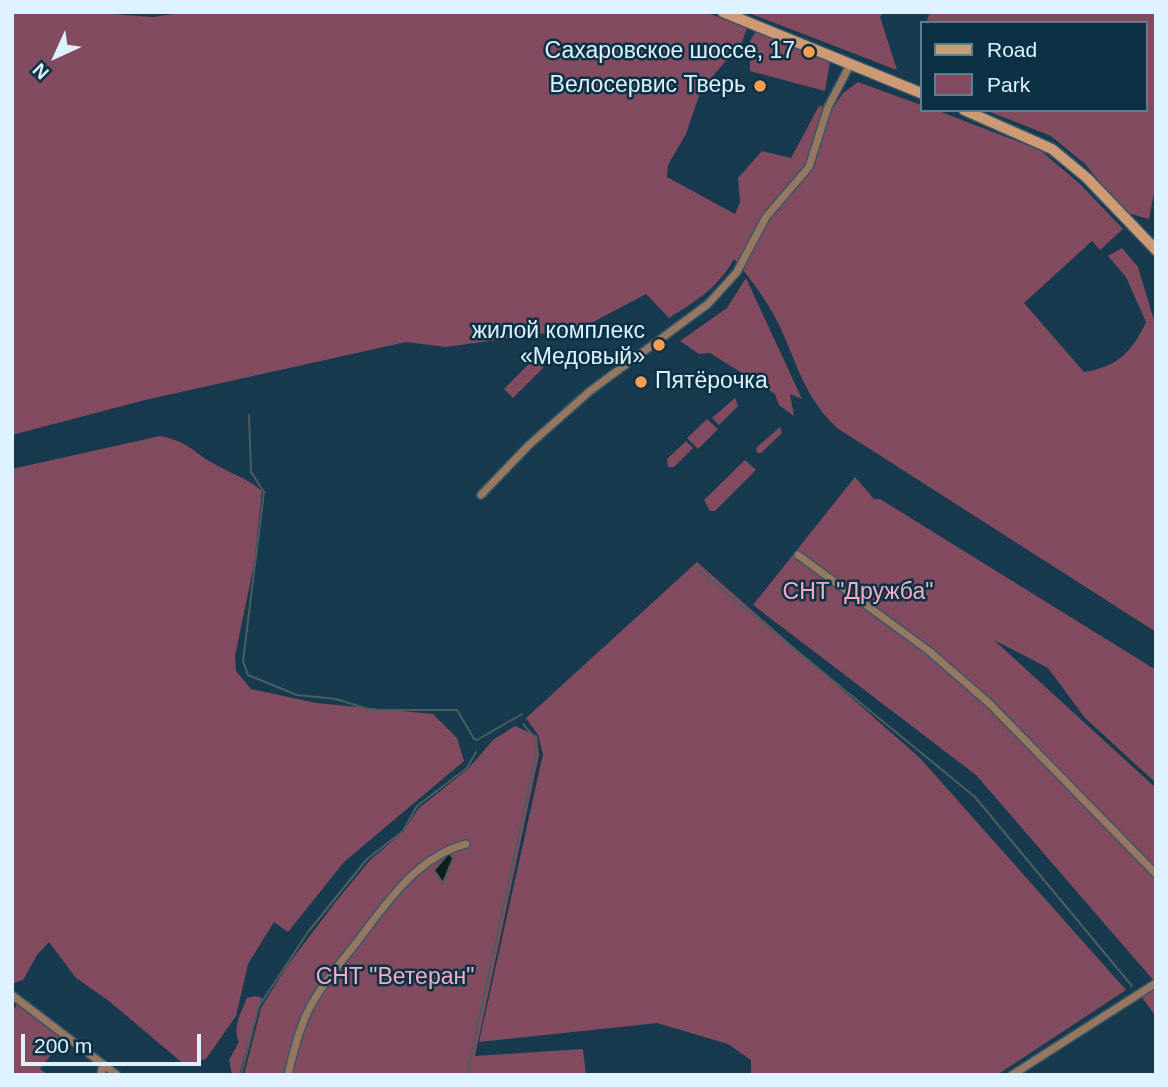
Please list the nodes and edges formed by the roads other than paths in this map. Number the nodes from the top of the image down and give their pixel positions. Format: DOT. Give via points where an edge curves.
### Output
graph roads {
  1 [pos="723,12"];
  2 [pos="851,63"];
  3 [pos="920,93"];
  4 [pos="969,112"];
  5 [pos="1156,250"];
  6 [pos="481,495"];
  7 [pos="798,555"];
  8 [pos="466,844"];
  9 [pos="1156,874"];
  10 [pos="1156,983"];
  11 [pos="12,995"];
  12 [pos="103,1064"];
  13 [pos="101,1075"];
  14 [pos="117,1075"];
  15 [pos="289,1075"];
  16 [pos="1012,1075"];
  1 -- 2 [label="main road"];
  2 -- 3 [label="main road"];
  2 -- 6 [label="street" via="828,107 809,167 766,217 728,284 568,410"];
  4 -- 5 [label="main road" via="1052,149 1087,178"];
  7 -- 9 [label="street" via="929,651 990,704"];
  8 -- 15 [label="street" via="449,848 416,872 331,974 303,1023"];
  10 -- 16 [label="street"];
  11 -- 12 [label="street"];
  12 -- 13 [label="street"];
  12 -- 14 [label="street"];
}
